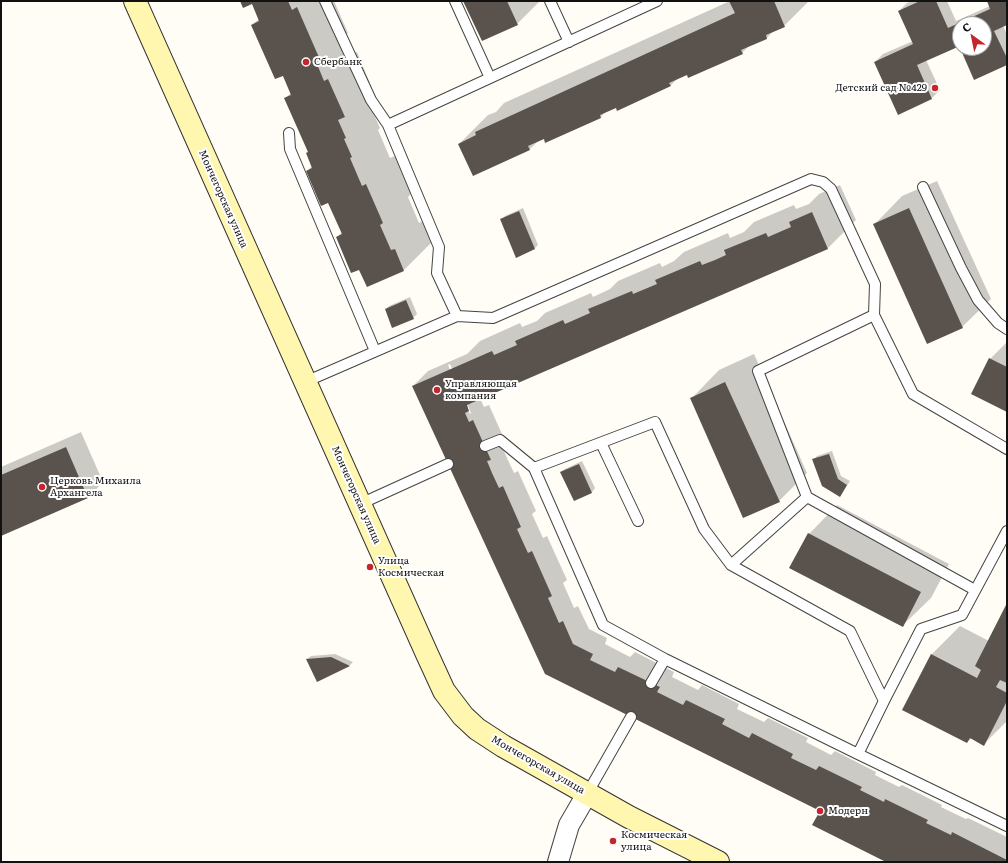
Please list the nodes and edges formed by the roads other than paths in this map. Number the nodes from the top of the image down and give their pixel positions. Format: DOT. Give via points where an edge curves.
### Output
graph roads {
  1 [pos="134,1"];
  2 [pos="325,1"];
  3 [pos="455,1"];
  4 [pos="550,1"];
  5 [pos="657,1"];
  6 [pos="569,42"];
  7 [pos="490,78"];
  8 [pos="388,125"];
  9 [pos="289,133"];
  10 [pos="923,187"];
  11 [pos="457,316"];
  12 [pos="874,316"];
  13 [pos="1007,329"];
  14 [pos="375,351"];
  15 [pos="305,382"];
  16 [pos="601,443"];
  17 [pos="485,446"];
  18 [pos="1007,449"];
  19 [pos="448,464"];
  20 [pos="534,468"];
  21 [pos="807,496"];
  22 [pos="360,504"];
  23 [pos="638,521"];
  24 [pos="1007,531"];
  25 [pos="731,565"];
  26 [pos="976,590"];
  27 [pos="665,659"];
  28 [pos="651,683"];
  29 [pos="884,701"];
  30 [pos="631,717"];
  31 [pos="858,754"];
  32 [pos="587,794"];
  33 [pos="1007,826"];
  34 [pos="558,862"];
  35 [pos="718,862"];
  1 -- 15 [label="street, Мончегорская улица"];
  2 -- 8 [label="lane" via="371,100"];
  3 -- 7 [label="lane"];
  4 -- 6 [label="lane"];
  5 -- 6 [label="lane"];
  6 -- 7 [label="lane"];
  7 -- 8 [label="lane"];
  8 -- 11 [label="lane" via="439,246 438,272"];
  9 -- 14 [label="lane" via="290,149"];
  10 -- 13 [label="lane" via="960,268 978,300 998,323"];
  11 -- 12 [label="lane" via="493,318 811,179 823,182 831,189 875,284"];
  11 -- 14 [label="lane"];
  12 -- 18 [label="lane" via="913,394"];
  12 -- 21 [label="lane" via="758,371"];
  14 -- 15 [label="lane"];
  15 -- 22 [label="street, Мончегорская улица"];
  16 -- 20 [label="lane"];
  16 -- 23 [label="lane"];
  16 -- 25 [label="lane" via="655,422 704,529"];
  17 -- 20 [label="lane" via="500,440"];
  19 -- 22 [label="lane"];
  20 -- 27 [label="lane" via="603,625"];
  21 -- 25 [label="lane"];
  21 -- 26 [label="lane"];
  22 -- 32 [label="street, Мончегорская улица" via="444,691 463,716 503,746"];
  24 -- 26 [label="lane"];
  25 -- 29 [label="lane" via="850,631"];
  26 -- 29 [label="lane" via="962,615 922,629"];
  27 -- 28 [label="lane"];
  27 -- 31 [label="lane"];
  29 -- 31 [label="lane"];
  30 -- 32 [label="lane"];
  31 -- 33 [label="lane"];
  32 -- 34 [label="street" via="569,825"];
  32 -- 35 [label="street, Мончегорская улица"];
}
